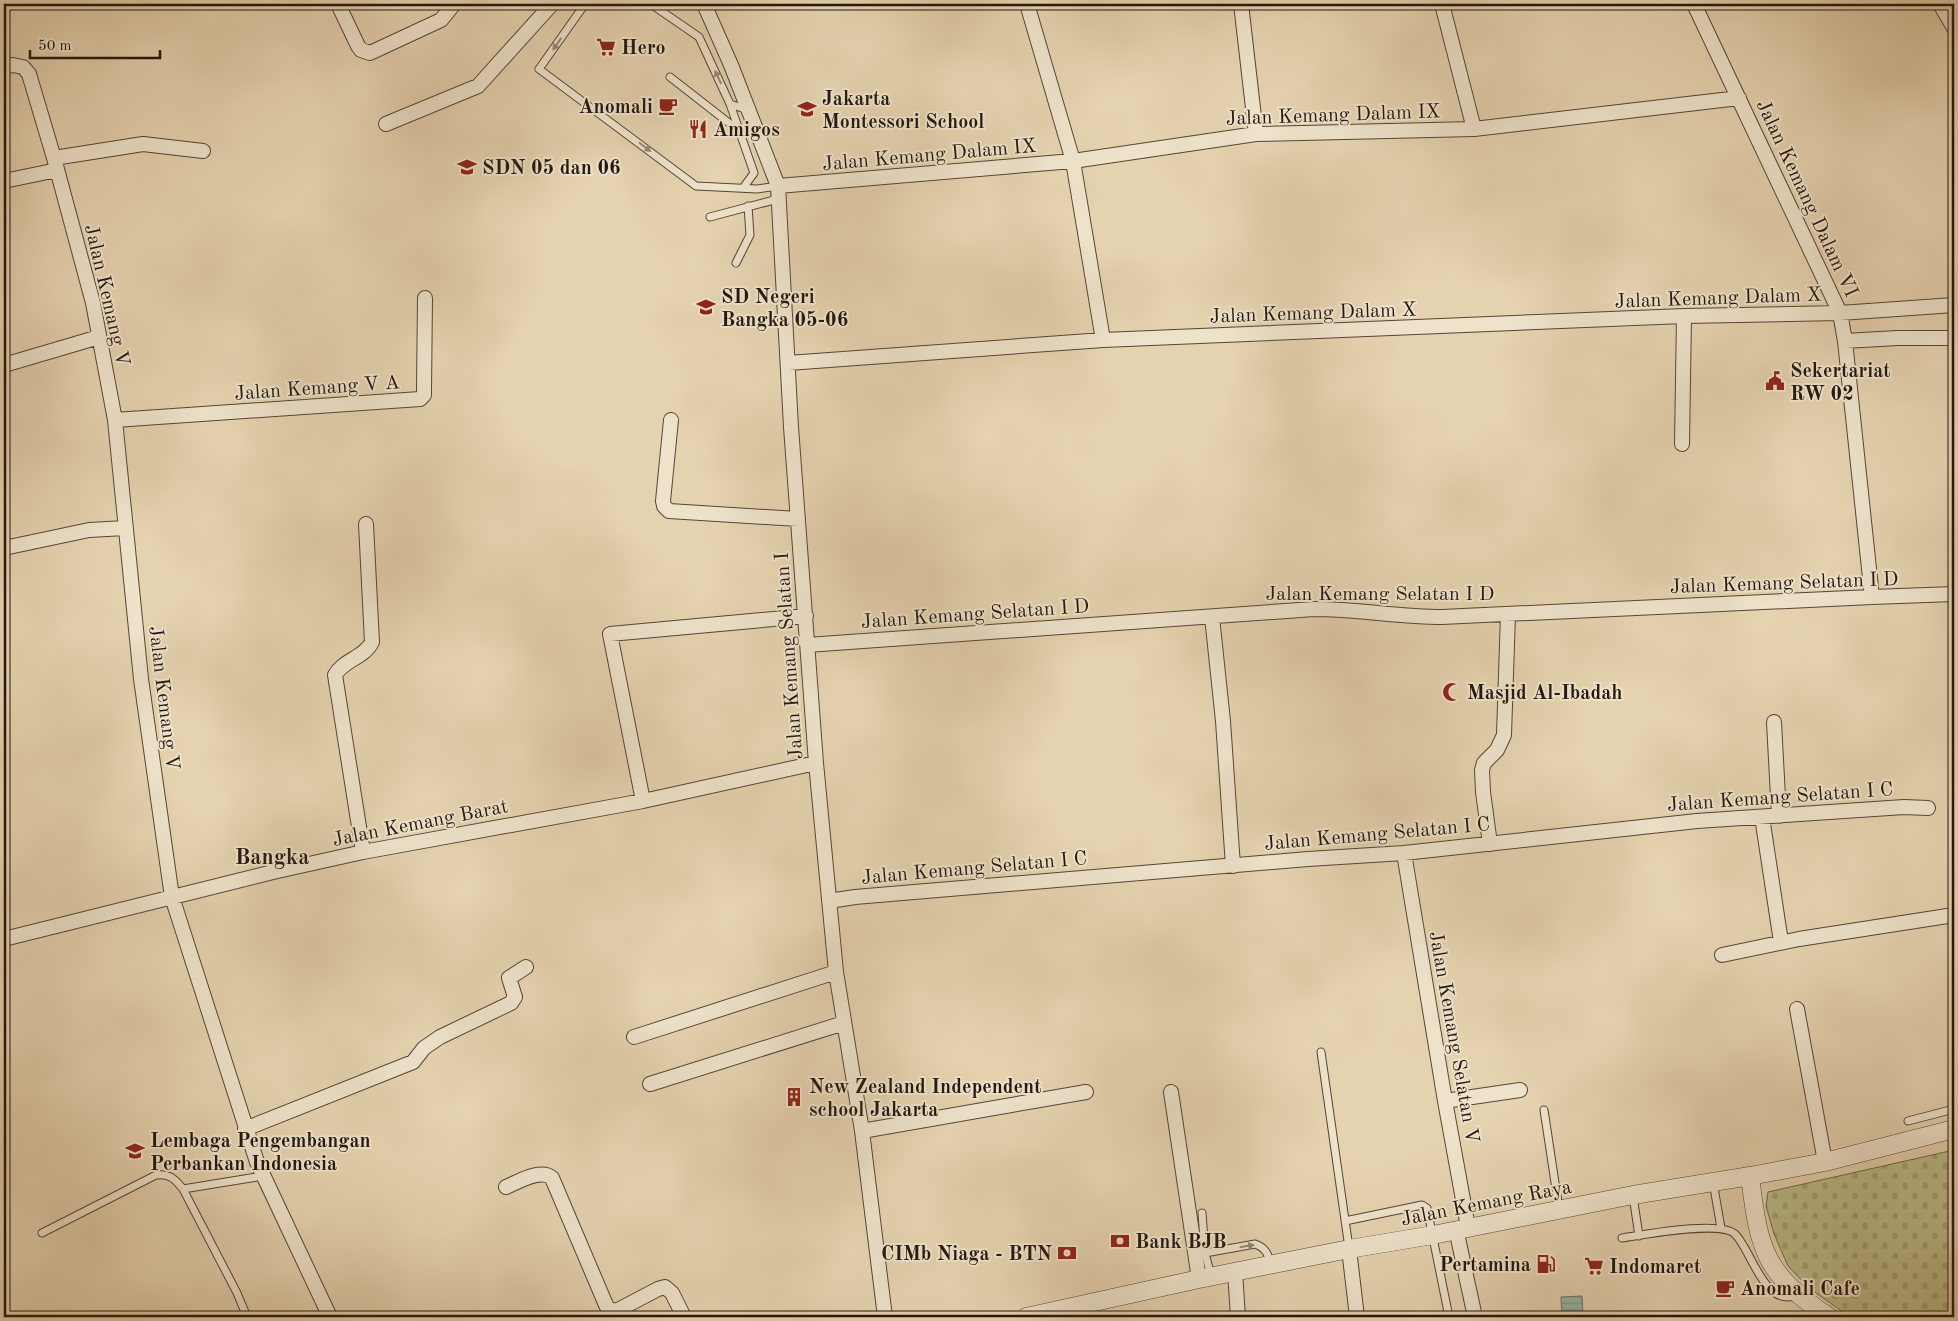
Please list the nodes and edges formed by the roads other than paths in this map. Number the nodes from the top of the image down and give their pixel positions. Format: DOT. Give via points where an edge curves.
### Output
graph roads {
  1 [pos="338,4"];
  2 [pos="454,4"];
  3 [pos="552,4"];
  4 [pos="585,4"];
  5 [pos="651,4"];
  6 [pos="704,4"];
  7 [pos="1027,4"];
  8 [pos="1241,4"];
  9 [pos="1442,4"];
  10 [pos="1694,4"];
  11 [pos="1940,4"];
  12 [pos="1954,28"];
  13 [pos="4,67"];
  14 [pos="670,77"];
  15 [pos="1739,98"];
  16 [pos="730,104"];
  17 [pos="749,107"];
  18 [pos="386,124"];
  19 [pos="1474,129"];
  20 [pos="738,130"];
  21 [pos="1256,134"];
  22 [pos="203,151"];
  23 [pos="1073,161"];
  24 [pos="55,164"];
  25 [pos="4,181"];
  26 [pos="743,188"];
  27 [pos="778,193"];
  28 [pos="748,206"];
  29 [pos="710,217"];
  30 [pos="736,263"];
  31 [pos="425,298"];
  32 [pos="1954,305"];
  33 [pos="1840,313"];
  34 [pos="1684,316"];
  35 [pos="99,337"];
  36 [pos="1954,338"];
  37 [pos="1103,340"];
  38 [pos="1846,341"];
  39 [pos="788,363"];
  40 [pos="4,365"];
  41 [pos="114,420"];
  42 [pos="671,420"];
  43 [pos="1682,444"];
  44 [pos="798,519"];
  45 [pos="366,524"];
  46 [pos="125,528"];
  47 [pos="4,548"];
  48 [pos="1954,594"];
  49 [pos="1872,597"];
  50 [pos="1508,614"];
  51 [pos="806,616"];
  52 [pos="1212,617"];
  53 [pos="807,645"];
  54 [pos="1774,722"];
  55 [pos="816,764"];
  56 [pos="643,800"];
  57 [pos="1928,808"];
  58 [pos="1779,816"];
  59 [pos="1762,817"];
  60 [pos="1490,844"];
  61 [pos="363,852"];
  62 [pos="1404,853"];
  63 [pos="1233,866"];
  64 [pos="172,897"];
  65 [pos="830,901"];
  66 [pos="1954,915"];
  67 [pos="4,939"];
  68 [pos="1781,942"];
  69 [pos="1722,954"];
  70 [pos="526,967"];
  71 [pos="836,972"];
  72 [pos="1796,1009"];
  73 [pos="844,1023"];
  74 [pos="634,1037"];
  75 [pos="1321,1052"];
  76 [pos="650,1084"];
  77 [pos="1520,1090"];
  78 [pos="1086,1092"];
  79 [pos="1171,1092"];
  80 [pos="1445,1101"];
  81 [pos="1954,1109"];
  82 [pos="1544,1110"];
  83 [pos="1908,1121"];
  84 [pos="245,1129"];
  85 [pos="1954,1129"];
  86 [pos="862,1132"];
  87 [pos="1825,1162"];
  88 [pos="263,1176"];
  89 [pos="1750,1176"];
  90 [pos="1713,1182"];
  91 [pos="506,1187"];
  92 [pos="183,1189"];
  93 [pos="1633,1195"];
  94 [pos="1559,1210"];
  95 [pos="1202,1213"];
  96 [pos="1345,1221"];
  97 [pos="1462,1228"];
  98 [pos="1721,1228"];
  99 [pos="42,1233"];
  100 [pos="1433,1235"];
  101 [pos="1639,1236"];
  102 [pos="1622,1238"];
  103 [pos="1349,1249"];
  104 [pos="1206,1253"];
  105 [pos="1271,1265"];
  106 [pos="1235,1272"];
  107 [pos="1205,1277"];
  108 [pos="1797,1295"];
  109 [pos="1036,1316"];
  110 [pos="247,1317"];
  111 [pos="330,1317"];
  112 [pos="684,1317"];
  113 [pos="885,1317"];
  114 [pos="1238,1317"];
  115 [pos="1357,1317"];
  116 [pos="1449,1317"];
  117 [pos="1475,1317"];
  118 [pos="1829,1317"];
  1 -- 2 [label="street" via="358,46 370,53 441,20"];
  3 -- 18 [label="street" via="478,86"];
  4 -- 26 [label="lane, one-way" via="539,69 696,186"];
  16 -- 5 [label="lane, one-way" via="699,37"];
  6 -- 17 [label="street, Jalan Kemang Selatan I"];
  7 -- 23 [label="street"];
  8 -- 21 [label="street"];
  9 -- 19 [label="street"];
  10 -- 15 [label="street, Jalan Kemang Dalam VI"];
  11 -- 12 [label="street"];
  13 -- 24 [label="street, Jalan Kemang V" via="23,67 29,74"];
  14 -- 20 [label="lane"];
  15 -- 19 [label="street, Jalan Kemang Dalam IX"];
  15 -- 33 [label="street, Jalan Kemang Dalam VI"];
  16 -- 17 [label="lane"];
  16 -- 20 [label="lane"];
  17 -- 27 [label="street, Jalan Kemang Selatan I"];
  19 -- 21 [label="street, Jalan Kemang Dalam IX"];
  20 -- 26 [label="lane" via="754,172"];
  21 -- 23 [label="street, Jalan Kemang Dalam IX"];
  22 -- 24 [label="street" via="143,144"];
  23 -- 27 [label="street, Jalan Kemang Dalam IX"];
  23 -- 37 [label="street"];
  24 -- 25 [label="street"];
  24 -- 35 [label="street, Jalan Kemang V" via="93,303"];
  26 -- 27 [label="lane"];
  27 -- 28 [label="lane"];
  27 -- 39 [label="street, Jalan Kemang Selatan I"];
  28 -- 29 [label="lane"];
  28 -- 30 [label="lane" via="750,235"];
  31 -- 41 [label="street, Jalan Kemang V A" via="424,395 420,399"];
  32 -- 33 [label="street, Jalan Kemang Dalam X"];
  33 -- 34 [label="street, Jalan Kemang Dalam X"];
  33 -- 38 [label="street, Jalan Kemang Dalam VI"];
  34 -- 37 [label="street, Jalan Kemang Dalam X"];
  34 -- 43 [label="street"];
  35 -- 40 [label="street"];
  35 -- 41 [label="street, Jalan Kemang V"];
  36 -- 38 [label="street"];
  37 -- 39 [label="street, Jalan Kemang Dalam X"];
  38 -- 49 [label="street, Jalan Kemang Dalam VI"];
  39 -- 44 [label="street, Jalan Kemang Selatan I"];
  41 -- 46 [label="street, Jalan Kemang V"];
  42 -- 44 [label="street" via="663,501 668,511"];
  44 -- 51 [label="street, Jalan Kemang Selatan I"];
  45 -- 61 [label="street" via="372,642 340,668 335,676"];
  46 -- 47 [label="street" via="89,530"];
  46 -- 64 [label="street, Jalan Kemang V" via="141,679"];
  48 -- 49 [label="street, Jalan Kemang Selatan I D"];
  49 -- 50 [label="street, Jalan Kemang Selatan I D"];
  50 -- 52 [label="street, Jalan Kemang Selatan I D" via="1415,617 1314,609"];
  50 -- 60 [label="street" via="1504,735 1482,770"];
  51 -- 53 [label="street, Jalan Kemang Selatan I"];
  51 -- 56 [label="street" via="610,634"];
  52 -- 53 [label="street, Jalan Kemang Selatan I D"];
  52 -- 63 [label="street"];
  53 -- 55 [label="street, Jalan Kemang Selatan I"];
  54 -- 58 [label="street"];
  55 -- 56 [label="street, Jalan Kemang Barat"];
  55 -- 65 [label="street, Jalan Kemang Selatan I"];
  56 -- 61 [label="street, Jalan Kemang Barat"];
  57 -- 58 [label="street, Jalan Kemang Selatan I C"];
  58 -- 59 [label="street, Jalan Kemang Selatan I C"];
  59 -- 60 [label="street, Jalan Kemang Selatan I C"];
  59 -- 68 [label="street"];
  60 -- 62 [label="street, Jalan Kemang Selatan I C"];
  61 -- 64 [label="street, Jalan Kemang Barat"];
  62 -- 63 [label="street, Jalan Kemang Selatan I C"];
  62 -- 80 [label="street, Jalan Kemang Selatan V"];
  63 -- 65 [label="street, Jalan Kemang Selatan I C"];
  64 -- 67 [label="street, Jalan Kemang Barat"];
  64 -- 84 [label="street, Jalan Kemang V"];
  65 -- 71 [label="street, Jalan Kemang Selatan I"];
  66 -- 68 [label="street"];
  68 -- 69 [label="street"];
  70 -- 84 [label="street" via="509,978 515,997 511,1003 440,1037 424,1048 413,1062"];
  71 -- 73 [label="street, Jalan Kemang Selatan I"];
  71 -- 74 [label="street"];
  72 -- 87 [label="street"];
  73 -- 76 [label="street"];
  73 -- 86 [label="street, Jalan Kemang Selatan I"];
  75 -- 96 [label="lane"];
  77 -- 80 [label="street"];
  78 -- 86 [label="street"];
  79 -- 107 [label="street"];
  80 -- 97 [label="street, Jalan Kemang Selatan V"];
  81 -- 83 [label="lane"];
  82 -- 94 [label="lane"];
  84 -- 88 [label="street, Jalan Kemang V"];
  85 -- 87 [label="street, Jalan Kemang Raya"];
  86 -- 113 [label="street, Jalan Kemang Selatan I"];
  87 -- 89 [label="street, Jalan Kemang Raya"];
  88 -- 92 [label="lane"];
  88 -- 111 [label="street, Jalan Kemang V"];
  89 -- 90 [label="street, Jalan Kemang Raya"];
  89 -- 108 [label="street" via="1760,1241 1769,1262"];
  90 -- 93 [label="street, Jalan Kemang Raya"];
  90 -- 98 [label="lane"];
  91 -- 112 [label="street" via="537,1175 552,1178 610,1311 665,1287 672,1292"];
  92 -- 99 [label="lane" via="169,1176 156,1175"];
  92 -- 110 [label="lane"];
  93 -- 94 [label="street, Jalan Kemang Raya"];
  93 -- 101 [label="lane"];
  94 -- 97 [label="street, Jalan Kemang Raya"];
  95 -- 104 [label="lane"];
  96 -- 100 [label="lane" via="1422,1205 1429,1215"];
  96 -- 103 [label="lane"];
  97 -- 100 [label="street, Jalan Kemang Raya"];
  97 -- 117 [label="street, Jalan Kemang Selatan V"];
  98 -- 101 [label="lane"];
  98 -- 108 [label="lane" via="1734,1233 1773,1292 1790,1298"];
  100 -- 103 [label="street, Jalan Kemang Raya"];
  100 -- 116 [label="lane"];
  101 -- 102 [label="lane"];
  103 -- 105 [label="street, Jalan Kemang Raya"];
  103 -- 115 [label="street"];
  104 -- 105 [label="lane, one-way" via="1255,1244 1268,1254"];
  104 -- 107 [label="lane"];
  105 -- 106 [label="street, Jalan Kemang Raya"];
  106 -- 107 [label="street, Jalan Kemang Raya"];
  106 -- 114 [label="street"];
  107 -- 109 [label="street, Jalan Kemang Raya"];
  108 -- 118 [label="street"];
}
